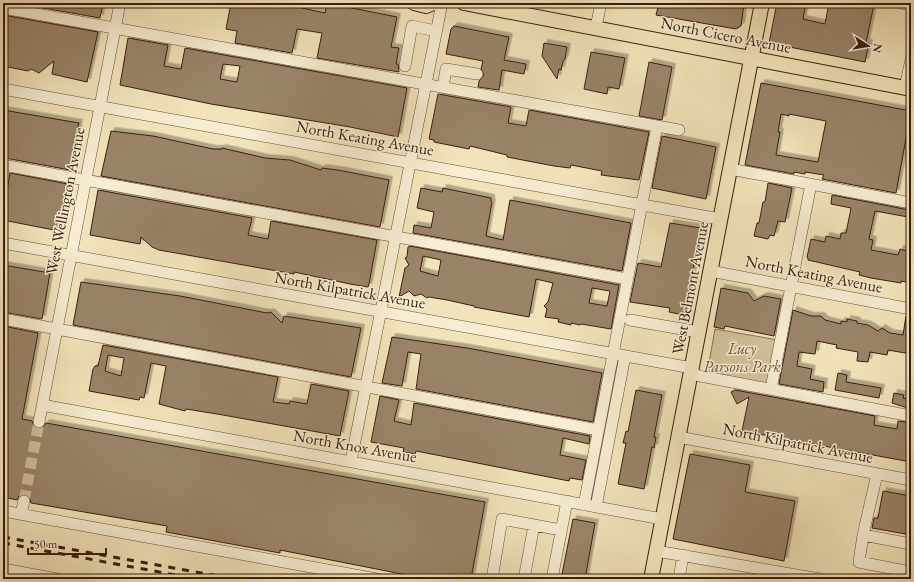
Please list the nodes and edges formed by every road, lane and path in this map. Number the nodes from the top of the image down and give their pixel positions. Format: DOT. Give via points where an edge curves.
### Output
graph roads {
  1 [pos="120,3"];
  2 [pos="414,3"];
  3 [pos="433,3"];
  4 [pos="442,3"];
  5 [pos="464,3"];
  6 [pos="601,3"];
  7 [pos="762,3"];
  8 [pos="901,3"];
  9 [pos="911,5"];
  10 [pos="3,8"];
  11 [pos="596,27"];
  12 [pos="115,28"];
  13 [pos="436,31"];
  14 [pos="752,58"];
  15 [pos="911,59"];
  16 [pos="405,66"];
  17 [pos="477,74"];
  18 [pos="425,84"];
  19 [pos="443,87"];
  20 [pos="3,88"];
  21 [pos="908,88"];
  22 [pos="100,106"];
  23 [pos="657,126"];
  24 [pos="680,130"];
  25 [pos="410,162"];
  26 [pos="3,165"];
  27 [pos="730,169"];
  28 [pos="85,180"];
  29 [pos="811,184"];
  30 [pos="911,203"];
  31 [pos="641,205"];
  32 [pos="720,219"];
  33 [pos="395,237"];
  34 [pos="3,243"];
  35 [pos="71,256"];
  36 [pos="710,271"];
  37 [pos="627,279"];
  38 [pos="791,286"];
  39 [pos="911,309"];
  40 [pos="380,311"];
  41 [pos="3,319"];
  42 [pos="630,320"];
  43 [pos="57,329"];
  44 [pos="699,332"];
  45 [pos="613,354"];
  46 [pos="625,356"];
  47 [pos="691,371"];
  48 [pos="366,386"];
  49 [pos="771,390"];
  50 [pos="42,405"];
  51 [pos="911,416"];
  52 [pos="39,422"];
  53 [pos="598,430"];
  54 [pos="678,437"];
  55 [pos="351,461"];
  56 [pos="877,474"];
  57 [pos="911,480"];
  58 [pos="24,501"];
  59 [pos="566,502"];
  60 [pos="584,505"];
  61 [pos="596,507"];
  62 [pos="3,511"];
  63 [pos="21,514"];
  64 [pos="662,519"];
  65 [pos="534,525"];
  66 [pos="561,530"];
  67 [pos="863,535"];
  68 [pos="911,544"];
  69 [pos="656,551"];
  70 [pos="683,555"];
  71 [pos="911,572"];
  72 [pos="7,573"];
  73 [pos="57,579"];
  74 [pos="377,579"];
  75 [pos="492,579"];
  76 [pos="524,579"];
  77 [pos="552,579"];
  78 [pos="651,579"];
  79 [pos="679,579"];
  80 [pos="820,579"];
  1 -- 12 [label="street, West Wellington Avenue"];
  2 -- 3 [label="main road" via="426,6"];
  4 -- 13 [label="street"];
  5 -- 11 [label="main road, North Cicero Avenue"];
  6 -- 11 [label="street"];
  7 -- 14 [label="main road, West Belmont Avenue"];
  8 -- 9 [label="street"];
  10 -- 12 [label="street"];
  11 -- 14 [label="main road, North Cicero Avenue"];
  12 -- 18 [label="street"];
  12 -- 22 [label="street, West Wellington Avenue"];
  13 -- 16 [label="street" via="412,26"];
  13 -- 18 [label="street"];
  14 -- 21 [label="main road, North Cicero Avenue"];
  14 -- 27 [label="main road, West Belmont Avenue"];
  15 -- 21 [label="street"];
  17 -- 19 [label="street" via="446,69"];
  18 -- 19 [label="street"];
  18 -- 25 [label="street"];
  19 -- 23 [label="street"];
  20 -- 22 [label="street, North Keating Avenue"];
  22 -- 25 [label="street, North Keating Avenue"];
  22 -- 28 [label="street, West Wellington Avenue"];
  23 -- 24 [label="street"];
  23 -- 31 [label="street"];
  25 -- 31 [label="street, North Keating Avenue"];
  25 -- 33 [label="street"];
  26 -- 28 [label="street"];
  27 -- 29 [label="street"];
  27 -- 32 [label="main road, West Belmont Avenue"];
  28 -- 33 [label="street"];
  28 -- 35 [label="street, West Wellington Avenue"];
  29 -- 30 [label="street"];
  29 -- 38 [label="street"];
  31 -- 32 [label="street, North Keating Avenue"];
  31 -- 37 [label="street"];
  32 -- 36 [label="main road, West Belmont Avenue"];
  33 -- 37 [label="street"];
  33 -- 40 [label="street"];
  34 -- 35 [label="street, North Kilpatrick Avenue"];
  35 -- 40 [label="street, North Kilpatrick Avenue"];
  35 -- 43 [label="street, West Wellington Avenue"];
  36 -- 38 [label="street, North Keating Avenue"];
  36 -- 44 [label="main road, West Belmont Avenue"];
  37 -- 45 [label="street"];
  38 -- 39 [label="street, North Keating Avenue"];
  38 -- 49 [label="street"];
  40 -- 45 [label="street, North Kilpatrick Avenue"];
  40 -- 48 [label="street"];
  41 -- 43 [label="street"];
  42 -- 44 [label="street"];
  43 -- 48 [label="street"];
  43 -- 50 [label="street, West Wellington Avenue"];
  44 -- 47 [label="main road, West Belmont Avenue"];
  45 -- 46 [label="street, North Kilpatrick Avenue"];
  45 -- 53 [label="street"];
  46 -- 47 [label="street, North Kilpatrick Avenue"];
  46 -- 61 [label="street"];
  47 -- 49 [label="street, North Kilpatrick Avenue"];
  47 -- 54 [label="main road, West Belmont Avenue"];
  48 -- 53 [label="street"];
  48 -- 55 [label="street"];
  49 -- 51 [label="street, North Kilpatrick Avenue"];
  50 -- 52 [label="street, West Wellington Avenue"];
  50 -- 55 [label="street, North Knox Avenue"];
  53 -- 60 [label="street"];
  54 -- 56 [label="street, North Kilpatrick Avenue"];
  54 -- 64 [label="main road, West Belmont Avenue"];
  55 -- 59 [label="street, North Knox Avenue"];
  56 -- 57 [label="street, North Kilpatrick Avenue"];
  56 -- 67 [label="street"];
  58 -- 63 [label="street"];
  59 -- 60 [label="street, North Knox Avenue"];
  59 -- 66 [label="street"];
  60 -- 61 [label="street, North Knox Avenue"];
  61 -- 64 [label="street, North Knox Avenue"];
  62 -- 63 [label="street"];
  63 -- 74 [label="street"];
  64 -- 69 [label="main road, West Belmont Avenue"];
  65 -- 66 [label="street"];
  65 -- 75 [label="street" via="502,519"];
  65 -- 76 [label="street"];
  66 -- 77 [label="street"];
  67 -- 68 [label="street"];
  67 -- 71 [label="street" via="858,562"];
  69 -- 70 [label="street"];
  69 -- 78 [label="main road, West Belmont Avenue"];
  70 -- 79 [label="street"];
  70 -- 80 [label="street"];
  72 -- 73 [label="street"];
}
